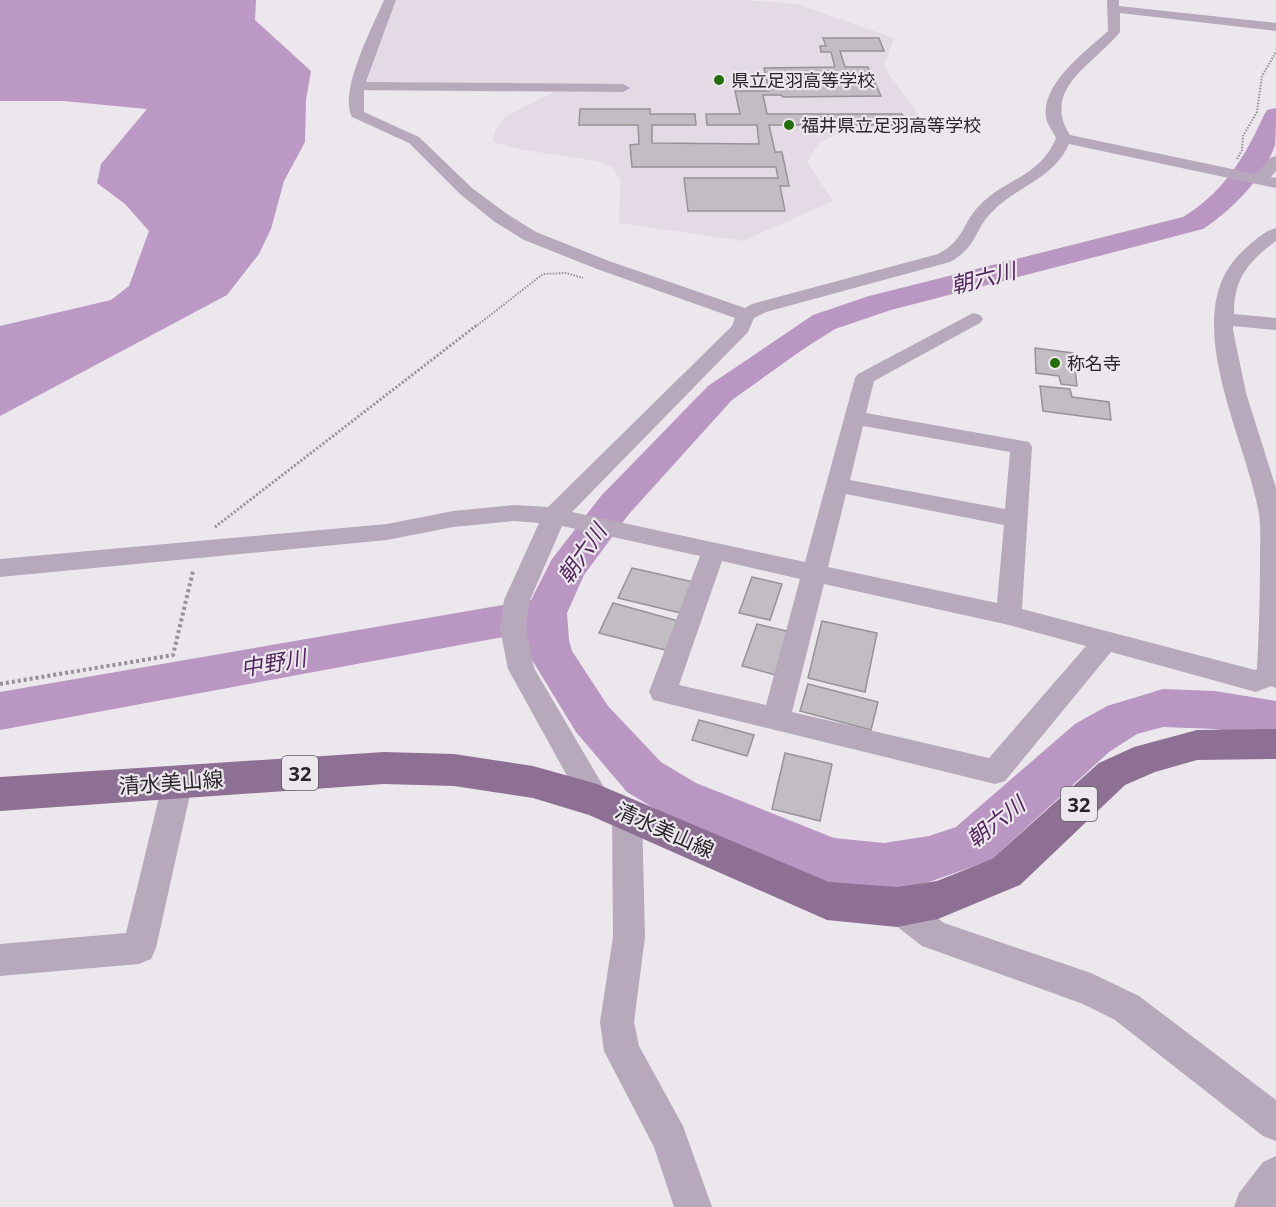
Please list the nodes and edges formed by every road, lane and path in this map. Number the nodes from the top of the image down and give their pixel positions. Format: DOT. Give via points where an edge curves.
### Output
graph roads {
  1 [pos="390,0"];
  2 [pos="1114,4"];
  3 [pos="1276,27"];
  4 [pos="1276,52"];
  5 [pos="357,86"];
  6 [pos="623,88"];
  7 [pos="1064,138"];
  8 [pos="1276,161"];
  9 [pos="1229,172"];
  10 [pos="1263,180"];
  11 [pos="1276,233"];
  12 [pos="588,280"];
  13 [pos="746,315"];
  14 [pos="973,319"];
  15 [pos="1222,319"];
  16 [pos="1276,324"];
  17 [pos="855,418"];
  18 [pos="837,485"];
  19 [pos="561,518"];
  20 [pos="1016,519"];
  21 [pos="191,550"];
  22 [pos="714,550"];
  23 [pos="0,568"];
  24 [pos="814,571"];
  25 [pos="1010,615"];
  26 [pos="1105,641"];
  27 [pos="1273,676"];
  28 [pos="0,684"];
  29 [pos="776,720"];
  30 [pos="1276,744"];
  31 [pos="178,781"];
  32 [pos="0,794"];
  33 [pos="612,807"];
  34 [pos="897,907"];
  35 [pos="0,960"];
  36 [pos="1276,1123"];
  37 [pos="1276,1175"];
  38 [pos="693,1207"];
  39 [pos="1253,1207"];
  1 -- 5 [label="street"];
  2 -- 3 [label="street"];
  2 -- 7 [label="street" via="1114,32 1065,80 1054,101 1053,117"];
  4 -- 9 [label="path" via="1262,76 1257,112"];
  5 -- 6 [label="street"];
  5 -- 13 [label="street" via="353,106 357,114 414,140 466,191 530,236"];
  7 -- 9 [label="street"];
  7 -- 13 [label="street" via="1053,160 1002,194 983,212 968,242 958,252 759,308"];
  8 -- 10 [label="street"];
  9 -- 10 [label="street"];
  11 -- 15 [label="street" via="1246,257 1231,276"];
  12 -- 21 [label="path" via="566,273 543,274"];
  13 -- 19 [label="street" via="741,328"];
  14 -- 17 [label="street" via="865,378"];
  15 -- 16 [label="street"];
  15 -- 27 [label="street" via="1230,369 1270,512"];
  17 -- 18 [label="street"];
  17 -- 20 [label="street" via="1021,447"];
  18 -- 20 [label="street"];
  18 -- 24 [label="street"];
  19 -- 21 [label="street" via="514,513 453,519 387,532"];
  19 -- 22 [label="street"];
  19 -- 33 [label="street" via="518,600 513,629 521,669"];
  20 -- 25 [label="street"];
  21 -- 23 [label="street"];
  21 -- 28 [label="path" via="173,655"];
  22 -- 24 [label="street"];
  22 -- 29 [label="street" via="663,692"];
  24 -- 25 [label="street"];
  24 -- 29 [label="street"];
  25 -- 26 [label="street"];
  26 -- 27 [label="street" via="1256,681"];
  26 -- 29 [label="street" via="994,772"];
  30 -- 34 [label="main road, 清水美山線 / 32" via="1197,745 1147,758 1112,774 1006,872 938,900"];
  31 -- 32 [label="main road, 清水美山線 / 32"];
  31 -- 33 [label="main road, 清水美山線 / 32" via="384,768 454,770 533,782"];
  31 -- 35 [label="street" via="139,948"];
  33 -- 34 [label="main road, 清水美山線 / 32" via="827,901"];
  33 -- 38 [label="street" via="629,937 617,1022 622,1051 670,1139"];
  34 -- 36 [label="street" via="934,935 1091,990 1127,1008"];
  37 -- 39 [label="street"];
}
